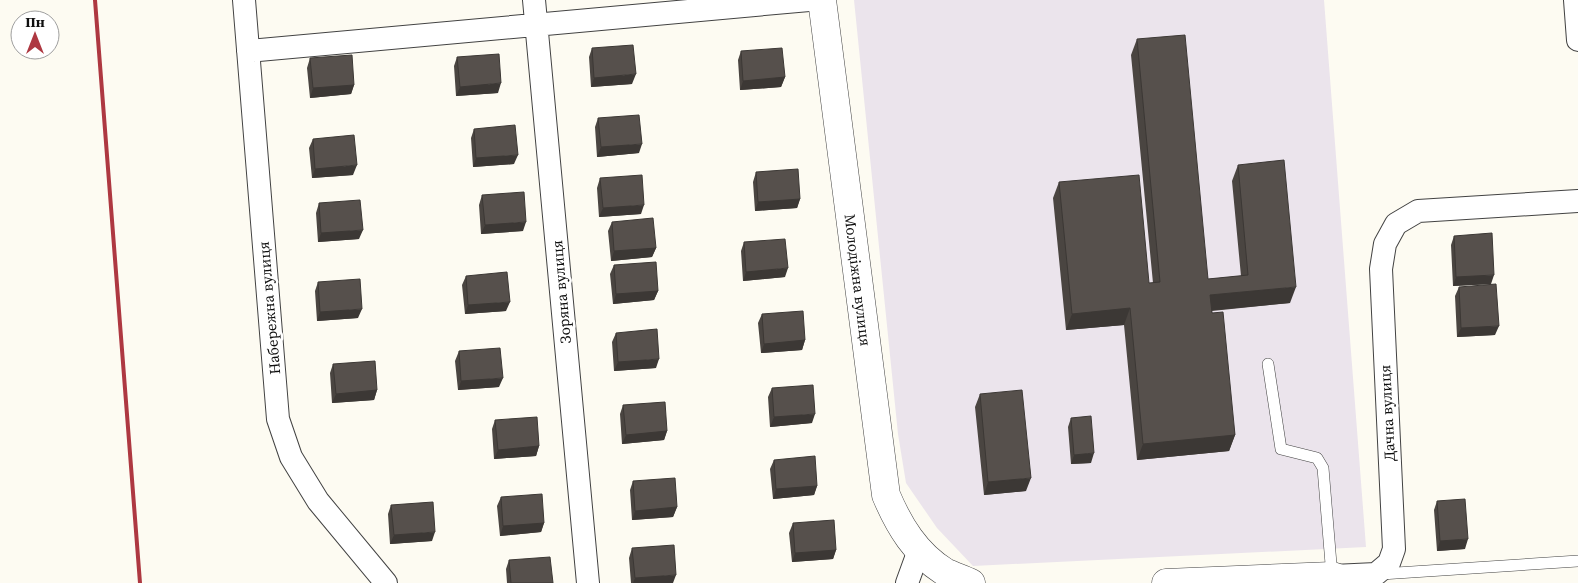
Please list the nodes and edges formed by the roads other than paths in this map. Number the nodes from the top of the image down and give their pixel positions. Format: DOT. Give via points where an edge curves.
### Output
graph roads {
  1 [pos="244,0"];
  2 [pos="534,0"];
  3 [pos="809,0"];
  4 [pos="822,0"];
  5 [pos="1575,0"];
  6 [pos="536,24"];
  7 [pos="1578,40"];
  8 [pos="248,51"];
  9 [pos="1578,201"];
  10 [pos="1268,364"];
  11 [pos="919,550"];
  12 [pos="1578,561"];
  13 [pos="1353,578"];
  14 [pos="386,583"];
  15 [pos="588,583"];
  16 [pos="907,583"];
  17 [pos="971,583"];
  18 [pos="1166,583"];
  1 -- 8 [label="street, Набережна вулиця"];
  2 -- 6 [label="street, Зоряна вулиця"];
  3 -- 6 [label="street"];
  4 -- 11 [label="street, Молодіжна вулиця" via="886,495 895,518"];
  5 -- 7 [label="street"];
  6 -- 8 [label="street"];
  6 -- 15 [label="street, Зоряна вулиця"];
  8 -- 14 [label="street, Набережна вулиця" via="278,419 291,457 318,501"];
  9 -- 13 [label="street, Дачна вулиця" via="1418,212 1396,224 1385,244 1381,269 1394,549 1389,563"];
  10 -- 13 [label="lane" via="1281,450 1317,458 1323,468"];
  11 -- 16 [label="street"];
  11 -- 17 [label="street" via="945,572"];
  12 -- 13 [label="lane"];
  13 -- 18 [label="street"];
}
